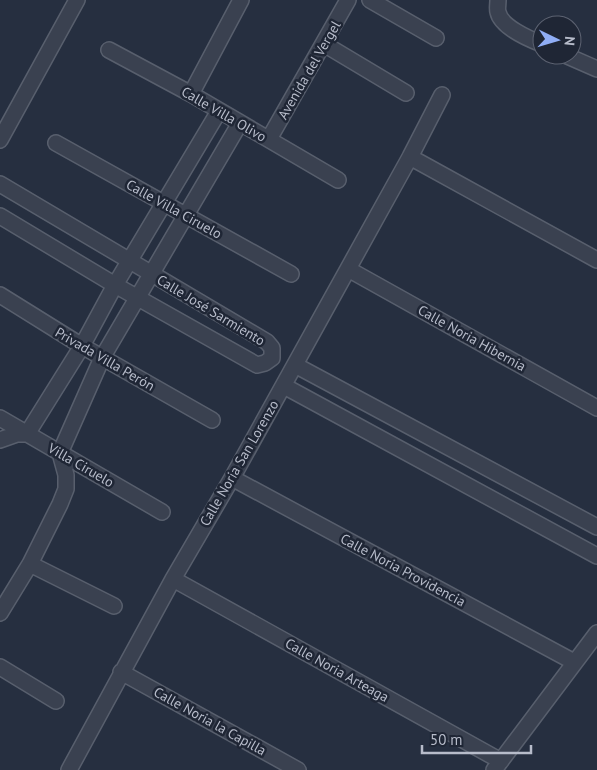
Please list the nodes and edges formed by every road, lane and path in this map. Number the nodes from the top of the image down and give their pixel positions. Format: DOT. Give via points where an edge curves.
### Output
graph roads {
  1 [pos="77,0"];
  2 [pos="240,0"];
  3 [pos="348,0"];
  4 [pos="370,0"];
  5 [pos="498,0"];
  6 [pos="436,38"];
  7 [pos="532,40"];
  8 [pos="324,44"];
  9 [pos="109,50"];
  10 [pos="582,62"];
  11 [pos="597,69"];
  12 [pos="406,93"];
  13 [pos="191,94"];
  14 [pos="442,95"];
  15 [pos="218,111"];
  16 [pos="240,123"];
  17 [pos="0,140"];
  18 [pos="269,140"];
  19 [pos="56,143"];
  20 [pos="410,157"];
  21 [pos="338,180"];
  22 [pos="0,184"];
  23 [pos="165,203"];
  24 [pos="185,215"];
  25 [pos="0,216"];
  26 [pos="597,260"];
  27 [pos="129,261"];
  28 [pos="348,269"];
  29 [pos="151,274"];
  30 [pos="291,274"];
  31 [pos="115,285"];
  32 [pos="0,295"];
  33 [pos="138,298"];
  34 [pos="82,346"];
  35 [pos="102,358"];
  36 [pos="295,364"];
  37 [pos="284,386"];
  38 [pos="597,408"];
  39 [pos="0,418"];
  40 [pos="212,420"];
  41 [pos="27,434"];
  42 [pos="0,440"];
  43 [pos="60,453"];
  44 [pos="232,478"];
  45 [pos="162,512"];
  46 [pos="597,527"];
  47 [pos="597,556"];
  48 [pos="30,564"];
  49 [pos="172,579"];
  50 [pos="114,606"];
  51 [pos="0,613"];
  52 [pos="597,633"];
  53 [pos="574,662"];
  54 [pos="0,666"];
  55 [pos="121,672"];
  56 [pos="56,701"];
  57 [pos="497,766"];
  58 [pos="74,768"];
  59 [pos="298,770"];
  1 -- 17 [label="street"];
  2 -- 13 [label="street"];
  3 -- 8 [label="street, Avenida del Vergel"];
  4 -- 6 [label="street"];
  5 -- 7 [label="street" via="502,22"];
  8 -- 12 [label="street"];
  8 -- 18 [label="street, Avenida del Vergel"];
  9 -- 13 [label="street, Calle Villa Olivo"];
  10 -- 11 [label="street"];
  13 -- 15 [label="street, Calle Villa Olivo"];
  14 -- 20 [label="street, Calle Noria San Lorenzo"];
  15 -- 16 [label="street, Calle Villa Olivo"];
  15 -- 23 [label="street"];
  16 -- 18 [label="street, Calle Villa Olivo"];
  16 -- 24 [label="street"];
  18 -- 21 [label="street, Calle Villa Olivo"];
  19 -- 23 [label="street, Calle Villa Ciruelo"];
  20 -- 26 [label="street"];
  20 -- 28 [label="street, Calle Noria San Lorenzo"];
  22 -- 27 [label="street, Calle José Sarmiento"];
  23 -- 24 [label="street, Calle Villa Ciruelo"];
  23 -- 27 [label="street"];
  24 -- 29 [label="street"];
  24 -- 30 [label="street, Calle Villa Ciruelo"];
  25 -- 31 [label="street, Calle José Sarmiento"];
  27 -- 29 [label="street, Calle José Sarmiento"];
  27 -- 31 [label="street"];
  28 -- 36 [label="street, Calle Noria San Lorenzo"];
  28 -- 38 [label="street, Calle Noria Hibernia"];
  29 -- 33 [label="street"];
  29 -- 33 [label="street, Calle José Sarmiento" via="267,342 272,348 272,358 257,365"];
  31 -- 33 [label="street, Calle José Sarmiento"];
  31 -- 34 [label="street"];
  32 -- 34 [label="street, Privada Villa Perón"];
  33 -- 35 [label="street"];
  34 -- 35 [label="street, Privada Villa Perón"];
  34 -- 41 [label="street"];
  35 -- 40 [label="street, Privada Villa Perón"];
  35 -- 43 [label="street"];
  36 -- 37 [label="street, Calle Noria San Lorenzo"];
  36 -- 46 [label="street"];
  37 -- 44 [label="street, Calle Noria San Lorenzo"];
  37 -- 47 [label="street"];
  39 -- 41 [label="street, Villa Ciruelo"];
  41 -- 42 [label="street"];
  41 -- 43 [label="street, Villa Ciruelo"];
  43 -- 45 [label="street, Villa Ciruelo"];
  43 -- 48 [label="street" via="66,489"];
  44 -- 49 [label="street, Calle Noria San Lorenzo"];
  44 -- 53 [label="street, Calle Noria Providencia"];
  48 -- 50 [label="street"];
  48 -- 51 [label="street"];
  49 -- 55 [label="street, Calle Noria San Lorenzo"];
  49 -- 57 [label="street, Calle Noria Arteaga"];
  52 -- 53 [label="street"];
  53 -- 57 [label="street"];
  54 -- 56 [label="street"];
  55 -- 58 [label="street, Calle Noria San Lorenzo"];
  55 -- 59 [label="street, Calle Noria la Capilla"];
}
